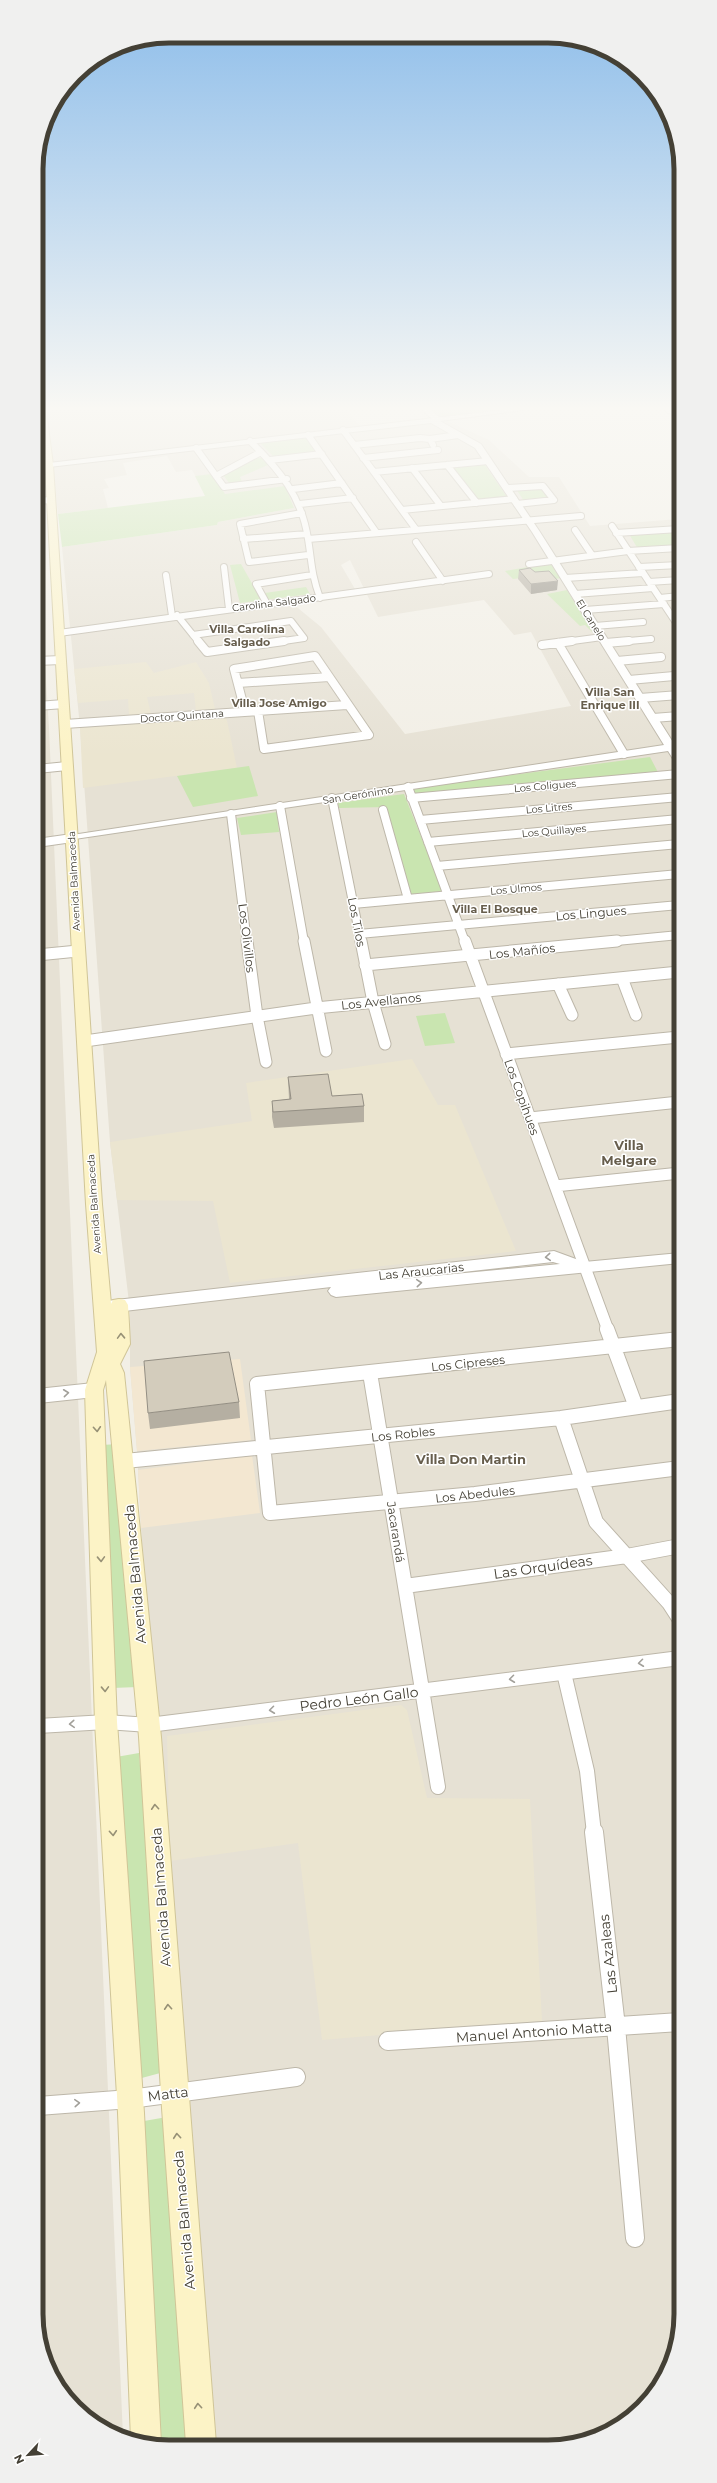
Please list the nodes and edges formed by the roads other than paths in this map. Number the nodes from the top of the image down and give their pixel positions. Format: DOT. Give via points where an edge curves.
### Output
graph roads {
  1 [pos="53,526"];
  2 [pos="241,526"];
  3 [pos="305,526"];
  4 [pos="372,526"];
  5 [pos="444,526"];
  6 [pos="532,526"];
  7 [pos="612,526"];
  8 [pos="414,528"];
  9 [pos="674,528"];
  10 [pos="575,530"];
  11 [pos="376,532"];
  12 [pos="616,533"];
  13 [pos="307,536"];
  14 [pos="243,539"];
  15 [pos="416,542"];
  16 [pos="674,548"];
  17 [pos="628,551"];
  18 [pos="308,555"];
  19 [pos="592,555"];
  20 [pos="554,560"];
  21 [pos="529,564"];
  22 [pos="674,565"];
  23 [pos="224,567"];
  24 [pos="641,570"];
  25 [pos="489,574"];
  26 [pos="166,575"];
  27 [pos="312,575"];
  28 [pos="565,578"];
  29 [pos="443,581"];
  30 [pos="674,581"];
  31 [pos="651,585"];
  32 [pos="575,594"];
  33 [pos="674,597"];
  34 [pos="320,598"];
  35 [pos="662,601"];
  36 [pos="267,604"];
  37 [pos="229,609"];
  38 [pos="585,610"];
  39 [pos="671,614"];
  40 [pos="175,616"];
  41 [pos="674,619"];
  42 [pos="643,622"];
  43 [pos="595,626"];
  44 [pos="59,633"];
  45 [pos="193,635"];
  46 [pos="604,640"];
  47 [pos="651,640"];
  48 [pos="558,643"];
  49 [pos="542,645"];
  50 [pos="661,657"];
  51 [pos="61,660"];
  52 [pos="617,661"];
  53 [pos="43,662"];
  54 [pos="674,676"];
  55 [pos="330,677"];
  56 [pos="629,680"];
  57 [pos="238,683"];
  58 [pos="674,695"];
  59 [pos="640,698"];
  60 [pos="64,704"];
  61 [pos="347,704"];
  62 [pos="43,706"];
  63 [pos="245,711"];
  64 [pos="258,711"];
  65 [pos="674,716"];
  66 [pos="653,718"];
  67 [pos="65,724"];
  68 [pos="674,748"];
  69 [pos="674,752"];
  70 [pos="624,754"];
  71 [pos="67,766"];
  72 [pos="43,768"];
  73 [pos="674,774"];
  74 [pos="410,792"];
  75 [pos="674,797"];
  76 [pos="332,798"];
  77 [pos="280,806"];
  78 [pos="383,810"];
  79 [pos="231,814"];
  80 [pos="674,819"];
  81 [pos="420,820"];
  82 [pos="72,838"];
  83 [pos="43,842"];
  84 [pos="428,842"];
  85 [pos="674,844"];
  86 [pos="436,866"];
  87 [pos="674,874"];
  88 [pos="447,895"];
  89 [pos="408,899"];
  90 [pos="353,904"];
  91 [pos="674,905"];
  92 [pos="458,925"];
  93 [pos="359,934"];
  94 [pos="674,936"];
  95 [pos="78,951"];
  96 [pos="43,954"];
  97 [pos="470,956"];
  98 [pos="365,965"];
  99 [pos="674,973"];
  100 [pos="622,978"];
  101 [pos="558,984"];
  102 [pos="483,991"];
  103 [pos="373,1002"];
  104 [pos="316,1008"];
  105 [pos="572,1015"];
  106 [pos="636,1015"];
  107 [pos="257,1016"];
  108 [pos="674,1037"];
  109 [pos="85,1041"];
  110 [pos="385,1044"];
  111 [pos="326,1051"];
  112 [pos="506,1054"];
  113 [pos="266,1062"];
  114 [pos="674,1103"];
  115 [pos="530,1118"];
  116 [pos="674,1175"];
  117 [pos="555,1186"];
  118 [pos="674,1259"];
  119 [pos="585,1268"];
  120 [pos="111,1306"];
  121 [pos="674,1340"];
  122 [pos="614,1348"];
  123 [pos="108,1359"];
  124 [pos="370,1373"];
  125 [pos="94,1390"];
  126 [pos="43,1395"];
  127 [pos="674,1401"];
  128 [pos="636,1407"];
  129 [pos="561,1418"];
  130 [pos="380,1437"];
  131 [pos="263,1446"];
  132 [pos="125,1461"];
  133 [pos="674,1469"];
  134 [pos="582,1483"];
  135 [pos="391,1503"];
  136 [pos="674,1547"];
  137 [pos="627,1556"];
  138 [pos="405,1586"];
  139 [pos="674,1611"];
  140 [pos="674,1659"];
  141 [pos="564,1673"];
  142 [pos="423,1691"];
  143 [pos="106,1722"];
  144 [pos="149,1725"];
  145 [pos="43,1726"];
  146 [pos="438,1787"];
  147 [pos="674,2022"];
  148 [pos="616,2026"];
  149 [pos="388,2041"];
  150 [pos="296,2077"];
  151 [pos="174,2094"];
  152 [pos="130,2099"];
  153 [pos="43,2106"];
  154 [pos="635,2238"];
  155 [pos="146,2438"];
  156 [pos="201,2440"];
  1 -- 44 [label="main road, Avenida Balmaceda"];
  2 -- 14 [label="street"];
  3 -- 13 [label="street"];
  4 -- 11 [label="street"];
  5 -- 8 [label="street"];
  6 -- 20 [label="street, El Canelo"];
  7 -- 12 [label="street"];
  8 -- 11 [label="street"];
  9 -- 12 [label="street"];
  10 -- 19 [label="street"];
  11 -- 13 [label="street"];
  12 -- 17 [label="street"];
  13 -- 14 [label="street"];
  13 -- 18 [label="street"];
  14 -- 18 [label="street" via="250,562"];
  15 -- 29 [label="street"];
  16 -- 17 [label="street"];
  17 -- 19 [label="street"];
  17 -- 24 [label="street"];
  18 -- 27 [label="street"];
  19 -- 20 [label="street"];
  20 -- 21 [label="street"];
  20 -- 28 [label="street, El Canelo"];
  22 -- 24 [label="street"];
  23 -- 37 [label="street"];
  24 -- 28 [label="street"];
  24 -- 31 [label="street"];
  25 -- 29 [label="street, Carolina Salgado"];
  26 -- 40 [label="street"];
  27 -- 34 [label="street"];
  27 -- 36 [label="street" via="256,584"];
  28 -- 32 [label="street, El Canelo"];
  29 -- 34 [label="street, Carolina Salgado"];
  30 -- 31 [label="street"];
  31 -- 32 [label="street"];
  31 -- 35 [label="street"];
  32 -- 38 [label="street, El Canelo"];
  33 -- 35 [label="street"];
  34 -- 36 [label="street, Carolina Salgado"];
  35 -- 38 [label="street"];
  35 -- 39 [label="street"];
  36 -- 37 [label="street, Carolina Salgado"];
  37 -- 40 [label="street, Carolina Salgado"];
  38 -- 43 [label="street, El Canelo"];
  39 -- 41 [label="street"];
  40 -- 44 [label="street, Carolina Salgado"];
  40 -- 45 [label="street"];
  42 -- 43 [label="street"];
  43 -- 46 [label="street, El Canelo"];
  44 -- 51 [label="main road, Avenida Balmaceda"];
  45 -- 45 [label="street" via="207,652 304,638 291,621"];
  46 -- 47 [label="street"];
  46 -- 48 [label="street"];
  46 -- 52 [label="street, El Canelo"];
  48 -- 49 [label="street"];
  48 -- 70 [label="street"];
  50 -- 52 [label="street"];
  51 -- 53 [label="street"];
  51 -- 60 [label="main road, Avenida Balmaceda"];
  52 -- 56 [label="street, El Canelo"];
  54 -- 56 [label="street"];
  55 -- 57 [label="street"];
  55 -- 57 [label="street" via="315,656 234,669"];
  55 -- 61 [label="street"];
  56 -- 59 [label="street, El Canelo"];
  57 -- 63 [label="street"];
  58 -- 59 [label="street"];
  59 -- 66 [label="street, El Canelo"];
  60 -- 62 [label="street"];
  60 -- 67 [label="main road, Avenida Balmaceda"];
  61 -- 64 [label="street, Doctor Quintana"];
  61 -- 64 [label="street" via="369,735 264,749"];
  63 -- 64 [label="street, Doctor Quintana"];
  63 -- 67 [label="street, Doctor Quintana"];
  65 -- 66 [label="street"];
  66 -- 68 [label="street, El Canelo"];
  67 -- 71 [label="main road, Avenida Balmaceda"];
  69 -- 70 [label="street, San Gerónimo"];
  70 -- 74 [label="street, San Gerónimo"];
  71 -- 72 [label="street"];
  71 -- 82 [label="main road, Avenida Balmaceda"];
  73 -- 74 [label="street, Los Coligues"];
  74 -- 76 [label="street, San Gerónimo"];
  74 -- 81 [label="street, Los Copihues"];
  75 -- 81 [label="street, Los Litres"];
  76 -- 77 [label="street, San Gerónimo"];
  76 -- 90 [label="street, Los Tilos"];
  77 -- 79 [label="street, San Gerónimo"];
  77 -- 104 [label="street"];
  78 -- 89 [label="street"];
  79 -- 82 [label="street, San Gerónimo"];
  79 -- 107 [label="street, Los Olivillos"];
  80 -- 84 [label="street, Los Quillayes"];
  81 -- 84 [label="street, Los Copihues"];
  82 -- 83 [label="street, San Gerónimo"];
  82 -- 95 [label="main road, Avenida Balmaceda"];
  84 -- 86 [label="street, Los Copihues"];
  85 -- 86 [label="street"];
  86 -- 88 [label="street, Los Copihues"];
  87 -- 88 [label="street, Los Ulmos"];
  88 -- 89 [label="street, Los Ulmos"];
  88 -- 92 [label="street, Los Copihues"];
  89 -- 90 [label="street, Los Ulmos"];
  90 -- 93 [label="street, Los Tilos"];
  91 -- 92 [label="street, Los Lingues"];
  92 -- 93 [label="street, Los Lingues"];
  92 -- 97 [label="street, Los Copihues"];
  93 -- 98 [label="street, Los Tilos"];
  94 -- 97 [label="street, Los Mañíos"];
  95 -- 96 [label="street"];
  95 -- 109 [label="main road, Avenida Balmaceda"];
  97 -- 98 [label="street, Los Mañíos"];
  97 -- 102 [label="street, Los Copihues"];
  98 -- 103 [label="street, Los Tilos"];
  99 -- 100 [label="street, Los Avellanos"];
  100 -- 101 [label="street, Los Avellanos"];
  100 -- 106 [label="street"];
  101 -- 102 [label="street, Los Avellanos"];
  101 -- 105 [label="street"];
  102 -- 103 [label="street, Los Avellanos"];
  102 -- 112 [label="street, Los Copihues"];
  103 -- 104 [label="street, Los Avellanos"];
  103 -- 110 [label="street, Los Tilos"];
  104 -- 107 [label="street, Los Avellanos"];
  104 -- 111 [label="street"];
  107 -- 109 [label="street, Los Avellanos"];
  107 -- 113 [label="street, Los Olivillos"];
  108 -- 112 [label="street"];
  109 -- 120 [label="main road, Avenida Balmaceda" via="94,1204"];
  112 -- 115 [label="street, Los Copihues"];
  114 -- 115 [label="street"];
  115 -- 117 [label="street, Los Copihues"];
  116 -- 117 [label="street"];
  117 -- 119 [label="street, Los Copihues"];
  118 -- 119 [label="street, Las Araucarias"];
  119 -- 120 [label="street, Las Araucarias" via="309,1293 255,1289"];
  119 -- 122 [label="street, Los Copihues"];
  120 -- 123 [label="main road, Avenida Balmaceda" via="121,1344"];
  121 -- 122 [label="street, Los Cipreses"];
  122 -- 124 [label="street, Los Cipreses"];
  122 -- 128 [label="street, Los Copihues"];
  123 -- 125 [label="main road"];
  123 -- 132 [label="main road, Avenida Balmaceda" via="115,1373"];
  124 -- 130 [label="street, Jacarandá"];
  124 -- 131 [label="street, Los Cipreses" via="257,1384"];
  126 -- 125 [label="street, one-way"];
  125 -- 143 [label="main road, one-way"];
  127 -- 128 [label="street, Los Robles"];
  128 -- 129 [label="street, Los Robles"];
  129 -- 130 [label="street, Los Robles"];
  129 -- 134 [label="street"];
  130 -- 131 [label="street, Los Robles"];
  130 -- 135 [label="street, Jacarandá"];
  131 -- 132 [label="street, Los Robles"];
  131 -- 135 [label="street, Los Abedules" via="270,1513"];
  132 -- 144 [label="main road, Avenida Balmaceda"];
  133 -- 134 [label="street, Los Abedules"];
  134 -- 135 [label="street, Los Abedules"];
  134 -- 137 [label="street" via="596,1522"];
  135 -- 138 [label="street, Jacarandá"];
  136 -- 137 [label="street, Las Orquídeas"];
  137 -- 138 [label="street, Las Orquídeas"];
  137 -- 139 [label="street"];
  138 -- 142 [label="street, Jacarandá"];
  140 -- 141 [label="street, Pedro León Gallo, one-way"];
  141 -- 142 [label="street, Pedro León Gallo, one-way"];
  141 -- 148 [label="street, Las Azaleas" via="587,1771"];
  142 -- 144 [label="street, Pedro León Gallo, one-way"];
  142 -- 146 [label="street, Jacarandá"];
  143 -- 144 [label="street, Pedro León Gallo"];
  143 -- 145 [label="street, Pedro León Gallo, one-way"];
  143 -- 152 [label="main road, one-way"];
  151 -- 144 [label="main road, Avenida Balmaceda, one-way"];
  147 -- 148 [label="street, Manuel Antonio Matta"];
  148 -- 149 [label="street, Manuel Antonio Matta"];
  148 -- 154 [label="street, Las Azaleas"];
  150 -- 151 [label="street, Matta"];
  151 -- 152 [label="street, Matta"];
  156 -- 151 [label="main road, Avenida Balmaceda, one-way"];
  153 -- 152 [label="street, Matta, one-way"];
  152 -- 155 [label="main road"];
}
